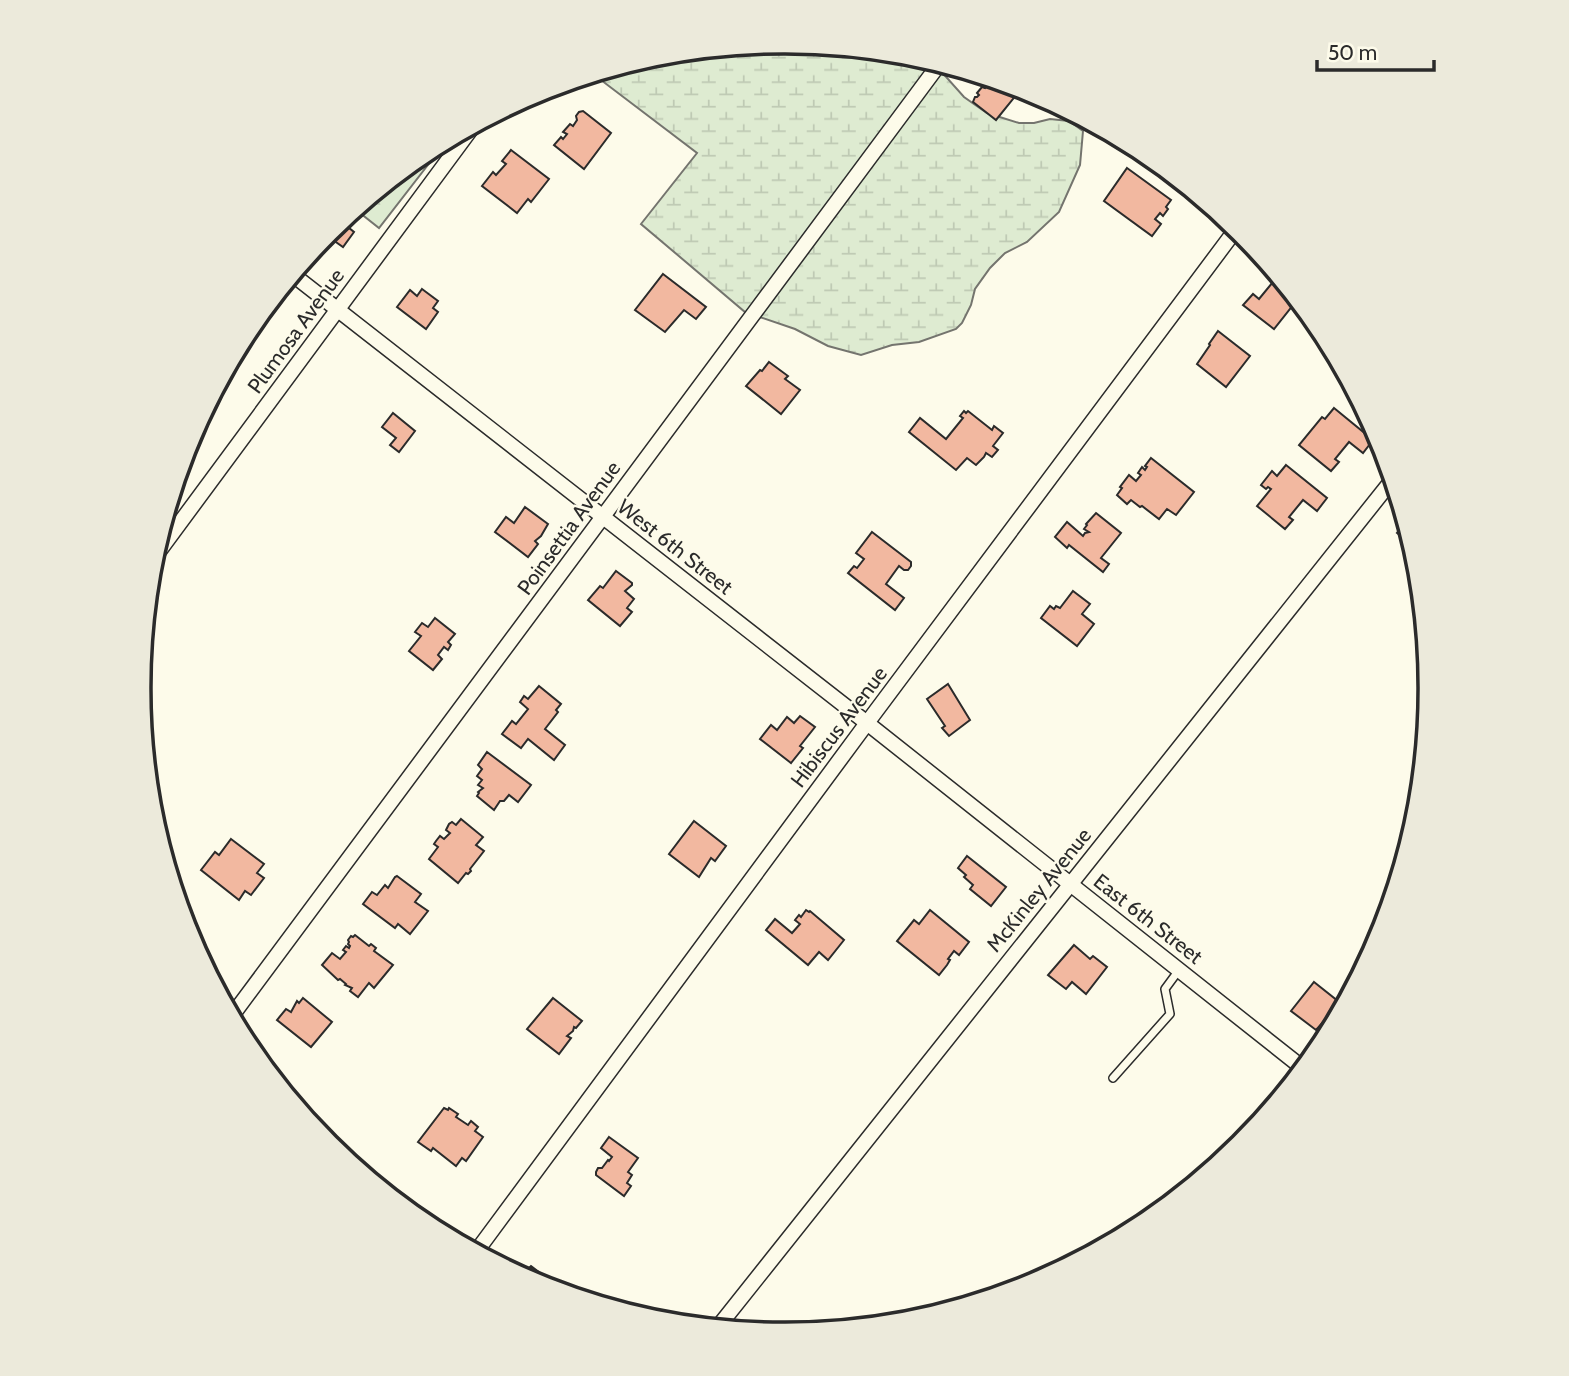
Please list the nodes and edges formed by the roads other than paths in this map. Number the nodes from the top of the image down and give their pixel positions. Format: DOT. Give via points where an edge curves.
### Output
graph roads {
  1 [pos="933,72"];
  2 [pos="460,144"];
  3 [pos="1230,237"];
  4 [pos="300,280"];
  5 [pos="338,310"];
  6 [pos="1386,488"];
  7 [pos="603,517"];
  8 [pos="169,538"];
  9 [pos="867,723"];
  10 [pos="1071,885"];
  11 [pos="1179,970"];
  12 [pos="238,1008"];
  13 [pos="1295,1062"];
  14 [pos="1113,1078"];
  15 [pos="482,1244"];
  16 [pos="725,1318"];
  1 -- 7 [label="street, Poinsettia Avenue"];
  2 -- 5 [label="street, Plumosa Avenue"];
  3 -- 9 [label="street, Hibiscus Avenue"];
  4 -- 5 [label="street, West 6th Street"];
  5 -- 7 [label="street, West 6th Street"];
  5 -- 8 [label="street, Plumosa Avenue"];
  6 -- 10 [label="street, McKinley Avenue"];
  7 -- 9 [label="street, West 6th Street"];
  7 -- 12 [label="street, Poinsettia Avenue"];
  9 -- 10 [label="street, East 6th Street"];
  9 -- 15 [label="street, Hibiscus Avenue"];
  10 -- 11 [label="street, East 6th Street"];
  10 -- 16 [label="street, McKinley Avenue"];
  11 -- 13 [label="street, East 6th Street"];
  11 -- 14 [label="lane" via="1165,989 1170,1014"];
}
